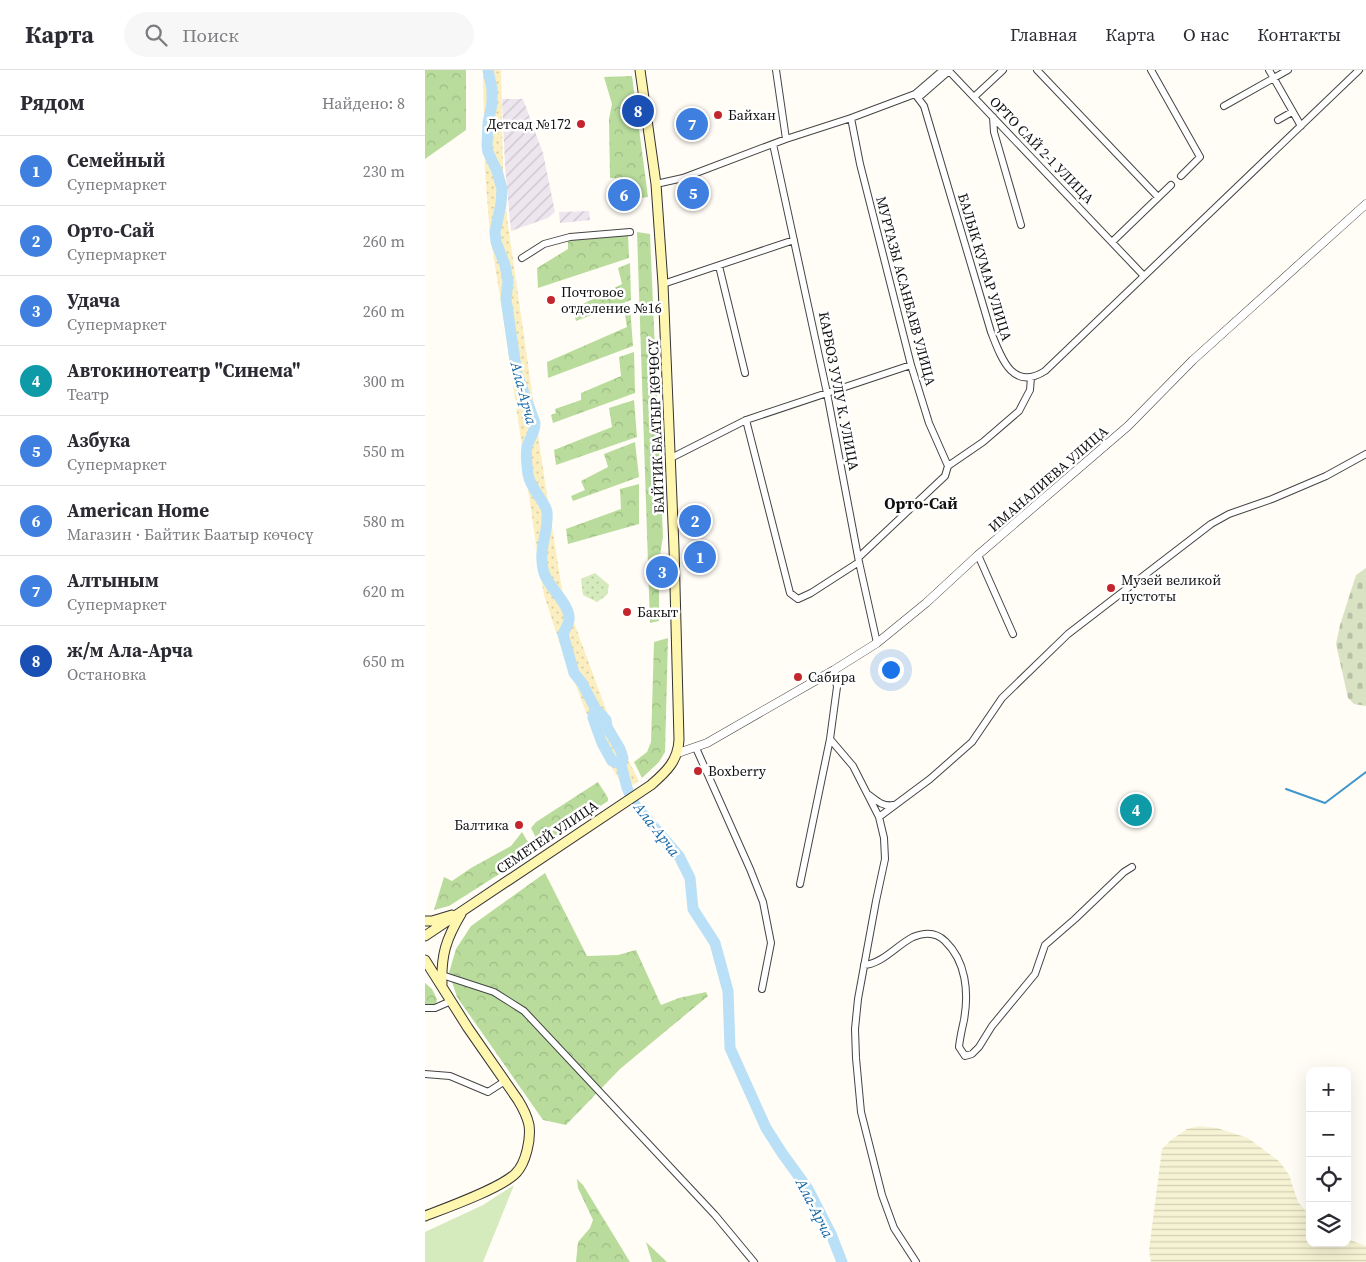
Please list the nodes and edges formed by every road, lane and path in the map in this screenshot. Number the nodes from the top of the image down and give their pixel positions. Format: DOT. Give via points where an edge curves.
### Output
graph roads {
  1 [pos="640,70"];
  2 [pos="776,70"];
  3 [pos="943,70"];
  4 [pos="1003,70"];
  5 [pos="1037,70"];
  6 [pos="1151,70"];
  7 [pos="1269,70"];
  8 [pos="1288,70"];
  9 [pos="1359,70"];
  10 [pos="1274,78"];
  11 [pos="917,96"];
  12 [pos="975,98"];
  13 [pos="1224,106"];
  14 [pos="1292,112"];
  15 [pos="993,117"];
  16 [pos="851,118"];
  17 [pos="1278,120"];
  18 [pos="1301,126"];
  19 [pos="786,139"];
  20 [pos="773,144"];
  21 [pos="1181,176"];
  22 [pos="656,184"];
  23 [pos="1171,184"];
  24 [pos="1158,197"];
  25 [pos="1366,204"];
  26 [pos="1021,226"];
  27 [pos="631,232"];
  28 [pos="794,240"];
  29 [pos="1112,242"];
  30 [pos="523,258"];
  31 [pos="719,266"];
  32 [pos="1145,276"];
  33 [pos="663,284"];
  34 [pos="911,365"];
  35 [pos="745,373"];
  36 [pos="1031,377"];
  37 [pos="827,393"];
  38 [pos="746,420"];
  39 [pos="1366,454"];
  40 [pos="671,458"];
  41 [pos="948,466"];
  42 [pos="978,555"];
  43 [pos="859,560"];
  44 [pos="1013,634"];
  45 [pos="877,643"];
  46 [pos="834,670"];
  47 [pos="830,739"];
  48 [pos="696,748"];
  49 [pos="678,753"];
  50 [pos="868,794"];
  51 [pos="895,805"];
  52 [pos="879,817"];
  53 [pos="1132,867"];
  54 [pos="800,884"];
  55 [pos="462,912"];
  56 [pos="425,921"];
  57 [pos="425,936"];
  58 [pos="425,960"];
  59 [pos="864,966"];
  60 [pos="442,975"];
  61 [pos="443,986"];
  62 [pos="762,989"];
  63 [pos="451,1001"];
  64 [pos="425,1008"];
  65 [pos="425,1074"];
  66 [pos="505,1081"];
  67 [pos="425,1216"];
  68 [pos="754,1262"];
  69 [pos="916,1262"];
  1 -- 22 [label="main road, БАЙТИК БААТЫР КӨЧӨСҮ"];
  2 -- 19 [label="street"];
  3 -- 11 [label="street"];
  4 -- 12 [label="street"];
  5 -- 24 [label="street"];
  6 -- 21 [label="street" via="1200,157"];
  7 -- 10 [label="street"];
  8 -- 10 [label="street"];
  9 -- 18 [label="street"];
  10 -- 13 [label="street"];
  10 -- 14 [label="street"];
  11 -- 12 [label="street, ОРТО САЙ 2-1 УЛИЦА" via="948,71"];
  11 -- 16 [label="street"];
  11 -- 36 [label="street, БАЛЫК КУМАР УЛИЦА" via="924,106 999,353 1011,371 1022,377"];
  12 -- 15 [label="street, ОРТО САЙ 2-1 УЛИЦА"];
  14 -- 17 [label="street"];
  14 -- 18 [label="street"];
  15 -- 26 [label="street" via="994,132"];
  15 -- 29 [label="street, ОРТО САЙ 2-1 УЛИЦА"];
  16 -- 19 [label="street"];
  16 -- 34 [label="street, МУРТАЗЫ АСАНБАЕВ УЛИЦА"];
  18 -- 32 [label="street"];
  19 -- 20 [label="street"];
  20 -- 22 [label="street" via="683,178"];
  20 -- 28 [label="street, КАРБОЗ УУЛУ К. УЛИЦА"];
  22 -- 33 [label="main road, БАЙТИК БААТЫР КӨЧӨСҮ"];
  23 -- 24 [label="street"];
  24 -- 29 [label="street"];
  25 -- 42 [label="street, ИМАНАЛИЕВА УЛИЦА" via="1193,360 1129,426"];
  27 -- 30 [label="street" via="570,237 544,244"];
  28 -- 31 [label="street"];
  28 -- 37 [label="street, КАРБОЗ УУЛУ К. УЛИЦА"];
  29 -- 32 [label="street, ОРТО САЙ 2-1 УЛИЦА"];
  31 -- 33 [label="street"];
  31 -- 35 [label="street"];
  32 -- 36 [label="street" via="1045,371"];
  33 -- 40 [label="main road, БАЙТИК БААТЫР КӨЧӨСҮ"];
  34 -- 37 [label="street"];
  34 -- 41 [label="street, МУРТАЗЫ АСАНБАЕВ УЛИЦА" via="929,423"];
  36 -- 41 [label="street" via="1019,411"];
  37 -- 38 [label="street"];
  37 -- 43 [label="street, КАРБОЗ УУЛУ К. УЛИЦА"];
  38 -- 40 [label="street"];
  38 -- 43 [label="street" via="790,593 798,599 811,593"];
  39 -- 51 [label="street" via="1326,476 1211,524 1067,634 1002,698 972,742"];
  40 -- 49 [label="main road, БАЙТИК БААТЫР КӨЧӨСҮ"];
  41 -- 43 [label="street" via="945,476"];
  42 -- 44 [label="street"];
  42 -- 45 [label="street, ИМАНАЛИЕВА УЛИЦА"];
  43 -- 45 [label="street, КАРБОЗ УУЛУ К. УЛИЦА"];
  45 -- 46 [label="street, ИМАНАЛИЕВА УЛИЦА"];
  46 -- 47 [label="street" via="837,687"];
  46 -- 48 [label="street, ИМАНАЛИЕВА УЛИЦА"];
  47 -- 50 [label="street" via="853,766"];
  47 -- 54 [label="street"];
  48 -- 49 [label="street, ИМАНАЛИЕВА УЛИЦА"];
  48 -- 62 [label="street" via="763,902 771,943"];
  49 -- 55 [label="main road, СЕМЕТЕЙ УЛИЦА" via="672,766 651,785"];
  50 -- 51 [label="street" via="882,804"];
  50 -- 52 [label="street"];
  51 -- 52 [label="street"];
  52 -- 59 [label="street" via="885,859"];
  53 -- 59 [label="street" via="1045,945 1035,974 979,1047 968,1056 959,1047 966,1002 964,970 957,954 942,938 924,933 901,944 875,964"];
  55 -- 56 [label="main road"];
  55 -- 57 [label="main road, СЕМЕТЕЙ УЛИЦА"];
  55 -- 60 [label="main road" via="445,946"];
  58 -- 61 [label="main road"];
  59 -- 69 [label="street" via="855,1030 861,1112 889,1219"];
  60 -- 61 [label="main road"];
  60 -- 68 [label="street" via="494,992 524,1011 715,1215"];
  61 -- 63 [label="main road"];
  63 -- 64 [label="street" via="435,1008"];
  63 -- 66 [label="main road"];
  65 -- 66 [label="street" via="450,1076 488,1092"];
  66 -- 67 [label="main road" via="527,1118 529,1133 518,1172 505,1181"];
}
